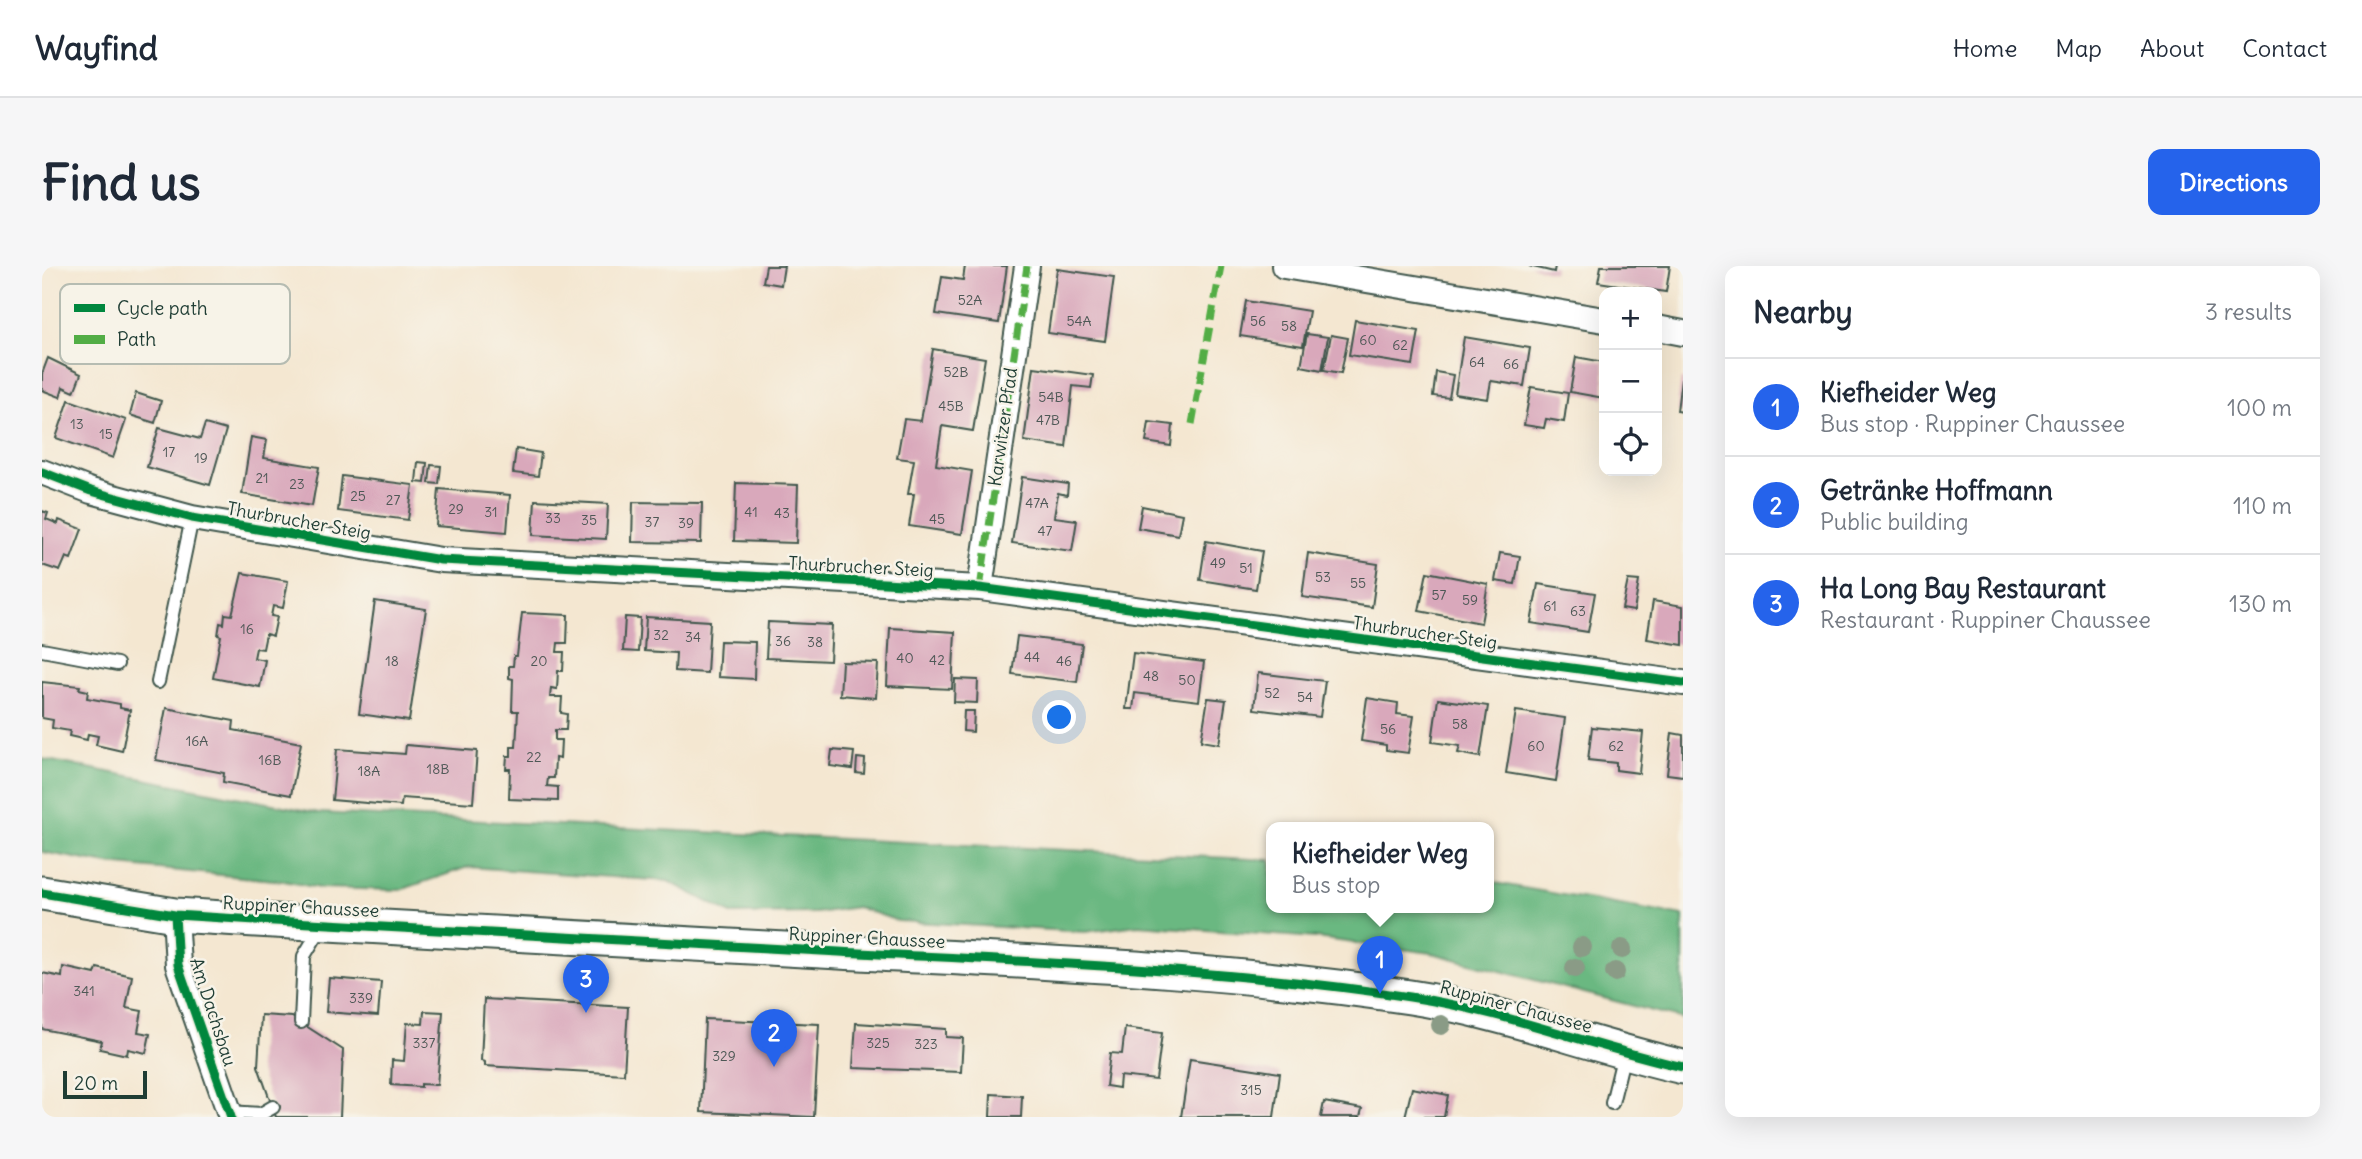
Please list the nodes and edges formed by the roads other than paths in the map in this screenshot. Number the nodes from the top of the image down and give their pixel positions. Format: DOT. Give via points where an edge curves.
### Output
graph roads {
  1 [pos="1027,266"];
  2 [pos="1284,266"];
  3 [pos="1599,319"];
  4 [pos="1662,329"];
  5 [pos="1683,333"];
  6 [pos="42,472"];
  7 [pos="192,518"];
  8 [pos="980,588"];
  9 [pos="42,650"];
  10 [pos="117,664"];
  11 [pos="158,682"];
  12 [pos="1683,683"];
  13 [pos="42,893"];
  14 [pos="175,915"];
  15 [pos="323,924"];
  16 [pos="301,1022"];
  17 [pos="1624,1053"];
  18 [pos="1683,1067"];
  19 [pos="1612,1103"];
  20 [pos="273,1107"];
  21 [pos="230,1115"];
  1 -- 8 [label="street, Karwitzer Pfad"];
  2 -- 3 [label="street"];
  4 -- 5 [label="street"];
  6 -- 7 [label="street, Thurbrucher Steig" via="91,491"];
  7 -- 8 [label="street, Thurbrucher Steig" via="475,564"];
  7 -- 11 [label="lane"];
  8 -- 12 [label="street, Thurbrucher Steig"];
  9 -- 10 [label="lane"];
  13 -- 14 [label="main road, Ruppiner Chaussee"];
  14 -- 15 [label="main road, Ruppiner Chaussee"];
  14 -- 21 [label="street, Am Dachsbau" via="178,965"];
  15 -- 16 [label="lane" via="304,956"];
  15 -- 17 [label="main road, Ruppiner Chaussee" via="1194,973 1426,1000 1489,1012"];
  17 -- 18 [label="main road, Ruppiner Chaussee"];
  17 -- 19 [label="lane"];
  20 -- 21 [label="lane" via="261,1114"];
}
